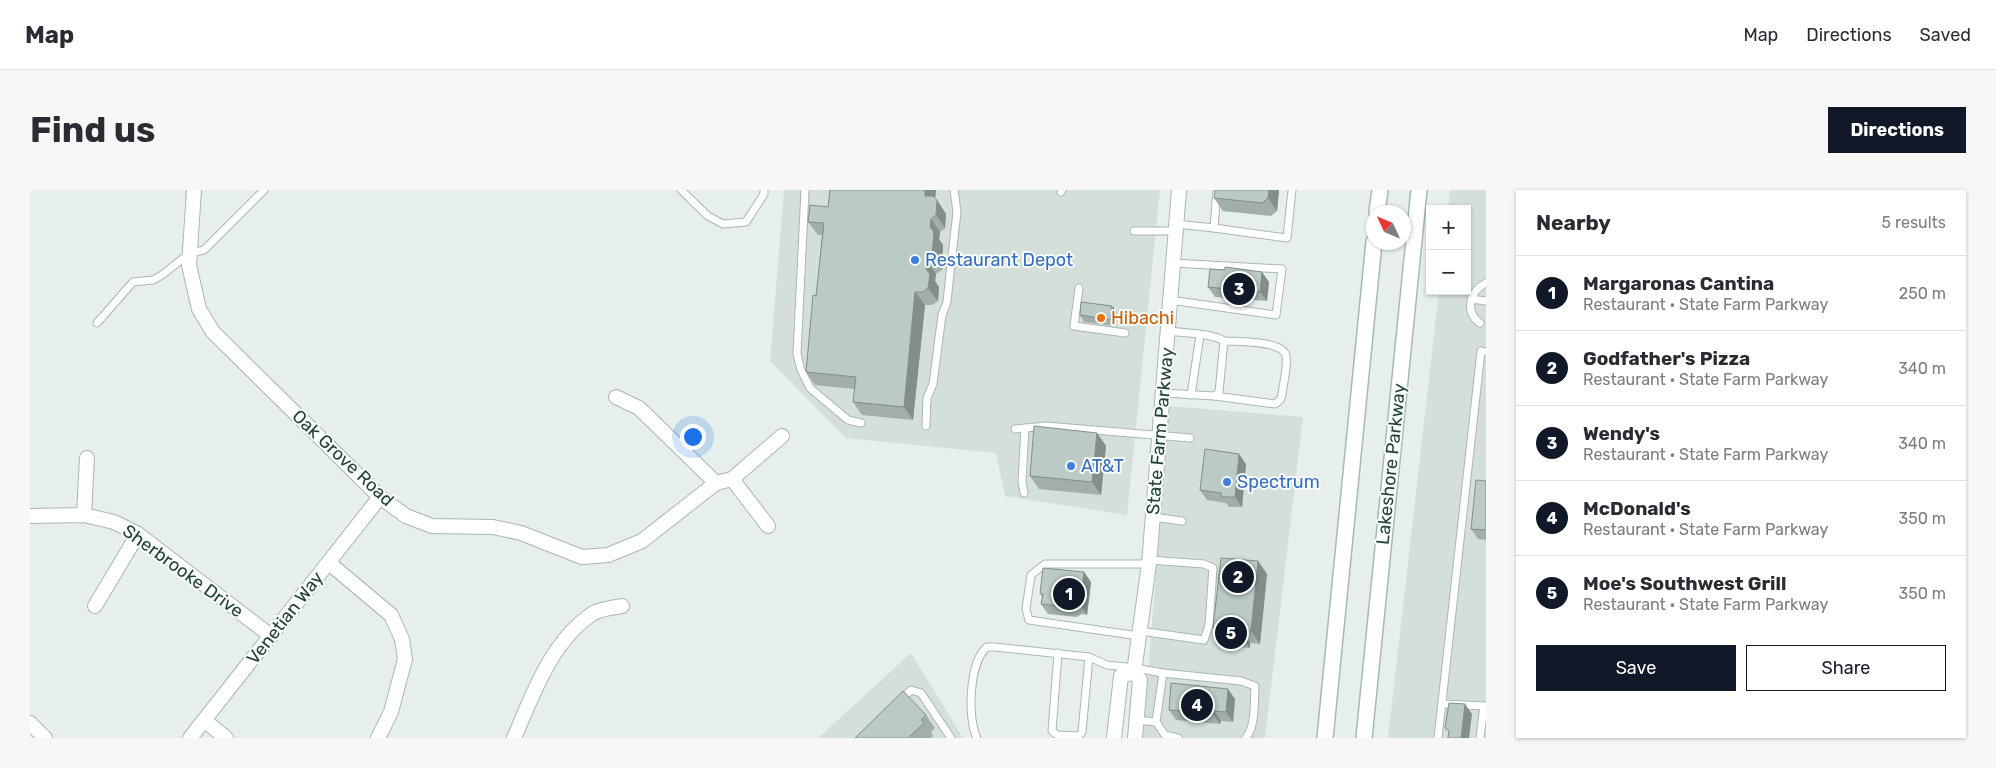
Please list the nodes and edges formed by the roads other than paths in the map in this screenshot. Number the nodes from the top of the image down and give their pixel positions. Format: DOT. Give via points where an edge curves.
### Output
graph roads {
  1 [pos="194,190"];
  2 [pos="264,190"];
  3 [pos="681,190"];
  4 [pos="764,190"];
  5 [pos="805,190"];
  6 [pos="954,190"];
  7 [pos="1179,190"];
  8 [pos="1217,190"];
  9 [pos="1292,190"];
  10 [pos="1380,190"];
  11 [pos="1419,190"];
  12 [pos="1378,205"];
  13 [pos="1176,227"];
  14 [pos="1214,228"];
  15 [pos="1134,231"];
  16 [pos="1373,250"];
  17 [pos="190,253"];
  18 [pos="1173,263"];
  19 [pos="1486,283"];
  20 [pos="1079,288"];
  21 [pos="1471,299"];
  22 [pos="1170,300"];
  23 [pos="1486,301"];
  24 [pos="97,323"];
  25 [pos="1480,323"];
  26 [pos="1168,331"];
  27 [pos="1125,332"];
  28 [pos="1200,335"];
  29 [pos="1224,341"];
  30 [pos="1486,352"];
  31 [pos="1163,393"];
  32 [pos="1191,395"];
  33 [pos="1215,396"];
  34 [pos="616,397"];
  35 [pos="861,423"];
  36 [pos="926,426"];
  37 [pos="1025,428"];
  38 [pos="1015,429"];
  39 [pos="1160,435"];
  40 [pos="782,436"];
  41 [pos="1190,438"];
  42 [pos="87,458"];
  43 [pos="732,479"];
  44 [pos="716,483"];
  45 [pos="1024,493"];
  46 [pos="380,497"];
  47 [pos="84,515"];
  48 [pos="30,516"];
  49 [pos="1153,518"];
  50 [pos="1182,521"];
  51 [pos="768,526"];
  52 [pos="138,534"];
  53 [pos="1149,562"];
  54 [pos="329,563"];
  55 [pos="95,606"];
  56 [pos="622,606"];
  57 [pos="1140,633"];
  58 [pos="271,636"];
  59 [pos="1058,653"];
  60 [pos="1089,658"];
  61 [pos="1134,670"];
  62 [pos="1163,674"];
  63 [pos="897,704"];
  64 [pos="1443,704"];
  65 [pos="1485,706"];
  66 [pos="204,720"];
  67 [pos="1136,720"];
  68 [pos="1156,722"];
  69 [pos="30,723"];
  70 [pos="1324,734"];
  71 [pos="45,738"];
  72 [pos="190,738"];
  73 [pos="226,738"];
  74 [pos="378,738"];
  75 [pos="514,738"];
  76 [pos="951,738"];
  77 [pos="978,738"];
  78 [pos="1114,738"];
  79 [pos="1135,738"];
  80 [pos="1178,738"];
  81 [pos="1246,738"];
  82 [pos="1364,738"];
  83 [pos="1438,738"];
  84 [pos="1480,738"];
  1 -- 17 [label="street, Oak Grove Road"];
  2 -- 17 [label="lane" via="204,250"];
  3 -- 4 [label="lane" via="708,216 722,224 746,222"];
  5 -- 35 [label="lane" via="797,354 810,388 848,420"];
  6 -- 36 [label="lane" via="957,212 947,302 942,316 933,384 927,398"];
  7 -- 13 [label="street, State Farm Parkway"];
  8 -- 14 [label="lane"];
  9 -- 14 [label="lane" via="1287,238"];
  10 -- 12 [label="main road"];
  11 -- 82 [label="main road, Lakeshore Parkway"];
  13 -- 14 [label="lane"];
  13 -- 15 [label="lane"];
  13 -- 18 [label="street, State Farm Parkway"];
  16 -- 70 [label="main road"];
  17 -- 24 [label="lane" via="162,275 152,280 133,282"];
  17 -- 46 [label="street, Oak Grove Road" via="189,265 199,310 213,332"];
  18 -- 22 [label="street, State Farm Parkway"];
  18 -- 22 [label="lane" via="1282,269 1276,315"];
  19 -- 21 [label="lane" via="1479,286"];
  20 -- 27 [label="lane" via="1074,326"];
  21 -- 23 [label="lane"];
  21 -- 25 [label="lane" via="1473,318"];
  22 -- 26 [label="street, State Farm Parkway"];
  26 -- 28 [label="lane"];
  26 -- 31 [label="street, State Farm Parkway"];
  28 -- 29 [label="lane"];
  28 -- 32 [label="lane"];
  29 -- 33 [label="lane" via="1219,392"];
  29 -- 33 [label="lane" via="1269,344 1282,350 1286,356 1282,395 1275,404"];
  30 -- 64 [label="lane" via="1481,351 1474,408"];
  31 -- 32 [label="lane"];
  31 -- 39 [label="street, State Farm Parkway"];
  32 -- 33 [label="lane"];
  34 -- 44 [label="street" via="639,408"];
  37 -- 38 [label="lane"];
  37 -- 39 [label="lane" via="1046,426"];
  37 -- 45 [label="lane"];
  39 -- 41 [label="lane"];
  39 -- 49 [label="street, State Farm Parkway"];
  40 -- 43 [label="street, Oak Grove Road"];
  42 -- 47 [label="street"];
  43 -- 44 [label="street, Oak Grove Road"];
  43 -- 51 [label="street"];
  44 -- 46 [label="street, Oak Grove Road" via="642,541 608,555 582,557 521,533 493,527 432,526 406,516"];
  46 -- 54 [label="street, Venetian Way"];
  47 -- 48 [label="street, Sherbrooke Drive"];
  47 -- 52 [label="street, Sherbrooke Drive" via="114,522"];
  49 -- 50 [label="lane"];
  49 -- 53 [label="street, State Farm Parkway"];
  52 -- 55 [label="street"];
  52 -- 58 [label="street, Sherbrooke Drive"];
  53 -- 57 [label="street, State Farm Parkway"];
  53 -- 57 [label="lane" via="1204,564 1213,568 1209,625 1204,640"];
  53 -- 57 [label="lane" via="1045,564 1031,574 1026,609 1029,620"];
  54 -- 58 [label="street, Venetian Way"];
  54 -- 74 [label="street" via="391,615 402,639 405,659 391,712"];
  56 -- 75 [label="street" via="593,613 564,638"];
  57 -- 61 [label="street, State Farm Parkway"];
  58 -- 66 [label="street, Venetian Way"];
  59 -- 60 [label="lane"];
  59 -- 60 [label="lane" via="1052,731 1057,735 1079,736 1082,732"];
  59 -- 77 [label="lane" via="995,647 982,651 978,658 970,712"];
  60 -- 61 [label="lane" via="1107,666"];
  61 -- 62 [label="lane"];
  61 -- 67 [label="street, State Farm Parkway" via="1140,680"];
  61 -- 78 [label="street" via="1121,676"];
  62 -- 68 [label="lane"];
  62 -- 81 [label="lane" via="1241,681 1255,686 1254,708"];
  63 -- 76 [label="lane" via="911,690 921,693"];
  64 -- 65 [label="lane"];
  64 -- 83 [label="lane"];
  65 -- 84 [label="lane"];
  66 -- 72 [label="street, Venetian Way"];
  66 -- 73 [label="street"];
  67 -- 68 [label="lane"];
  67 -- 79 [label="street, State Farm Parkway"];
  68 -- 80 [label="lane" via="1165,735"];
  69 -- 71 [label="street"];
}
